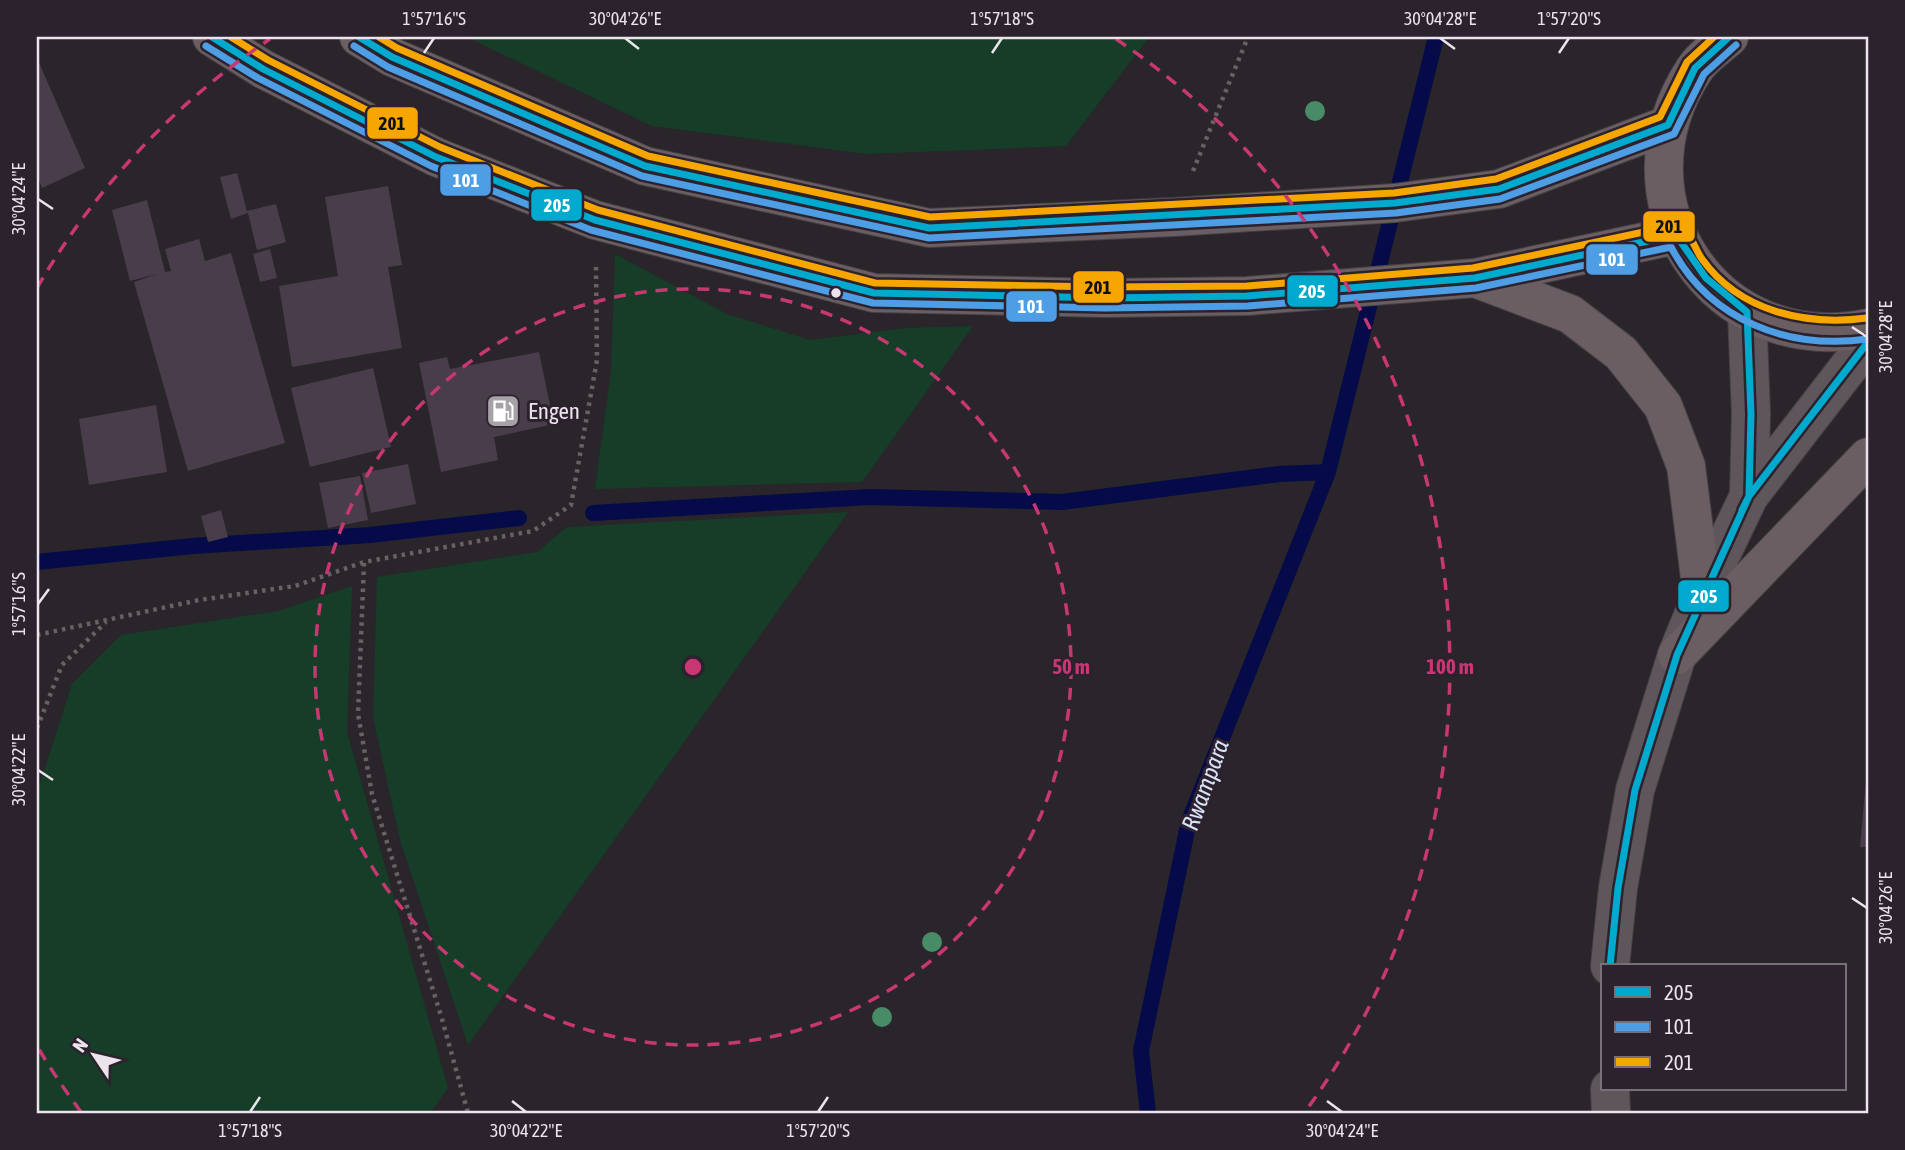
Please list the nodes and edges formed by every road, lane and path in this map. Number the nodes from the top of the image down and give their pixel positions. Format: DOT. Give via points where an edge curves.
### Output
graph roads {
  1 [pos="212,37"];
  2 [pos="359,37"];
  3 [pos="1248,37"];
  4 [pos="1729,37"];
  5 [pos="1668,125"];
  6 [pos="1174,217"];
  7 [pos="596,220"];
  8 [pos="1676,234"];
  9 [pos="1475,278"];
  10 [pos="1747,312"];
  11 [pos="1868,328"];
  12 [pos="1868,342"];
  13 [pos="1868,457"];
  14 [pos="1749,496"];
  15 [pos="364,562"];
  16 [pos="1702,594"];
  17 [pos="107,622"];
  18 [pos="37,635"];
  19 [pos="1677,655"];
  20 [pos="37,728"];
  21 [pos="1610,964"];
  22 [pos="1610,1090"];
  23 [pos="468,1113"];
  24 [pos="1611,1113"];
  1 -- 7 [label="highway" via="275,75 436,157"];
  2 -- 6 [label="highway" via="392,57 645,166 808,203 929,228"];
  3 -- 6 [label="path"];
  4 -- 5 [label="highway" via="1695,68"];
  5 -- 6 [label="highway" via="1499,189 1395,203"];
  5 -- 8 [label="highway" via="1663,180"];
  7 -- 9 [label="highway" via="874,293 1247,296"];
  7 -- 15 [label="path" via="597,360 571,505 533,531"];
  8 -- 9 [label="highway"];
  8 -- 10 [label="highway" via="1697,270 1726,299"];
  9 -- 16 [label="highway" via="1570,314 1621,353 1663,406 1686,466"];
  10 -- 11 [label="highway" via="1800,332 1841,334"];
  10 -- 14 [label="main road"];
  12 -- 14 [label="main road"];
  13 -- 19 [label="highway"];
  14 -- 16 [label="main road"];
  15 -- 17 [label="path" via="295,586 199,600"];
  15 -- 23 [label="path" via="358,714 372,794"];
  16 -- 19 [label="main road"];
  17 -- 18 [label="path"];
  17 -- 20 [label="path" via="62,665"];
  19 -- 21 [label="main road" via="1635,790"];
  22 -- 24 [label="main road"];
}
